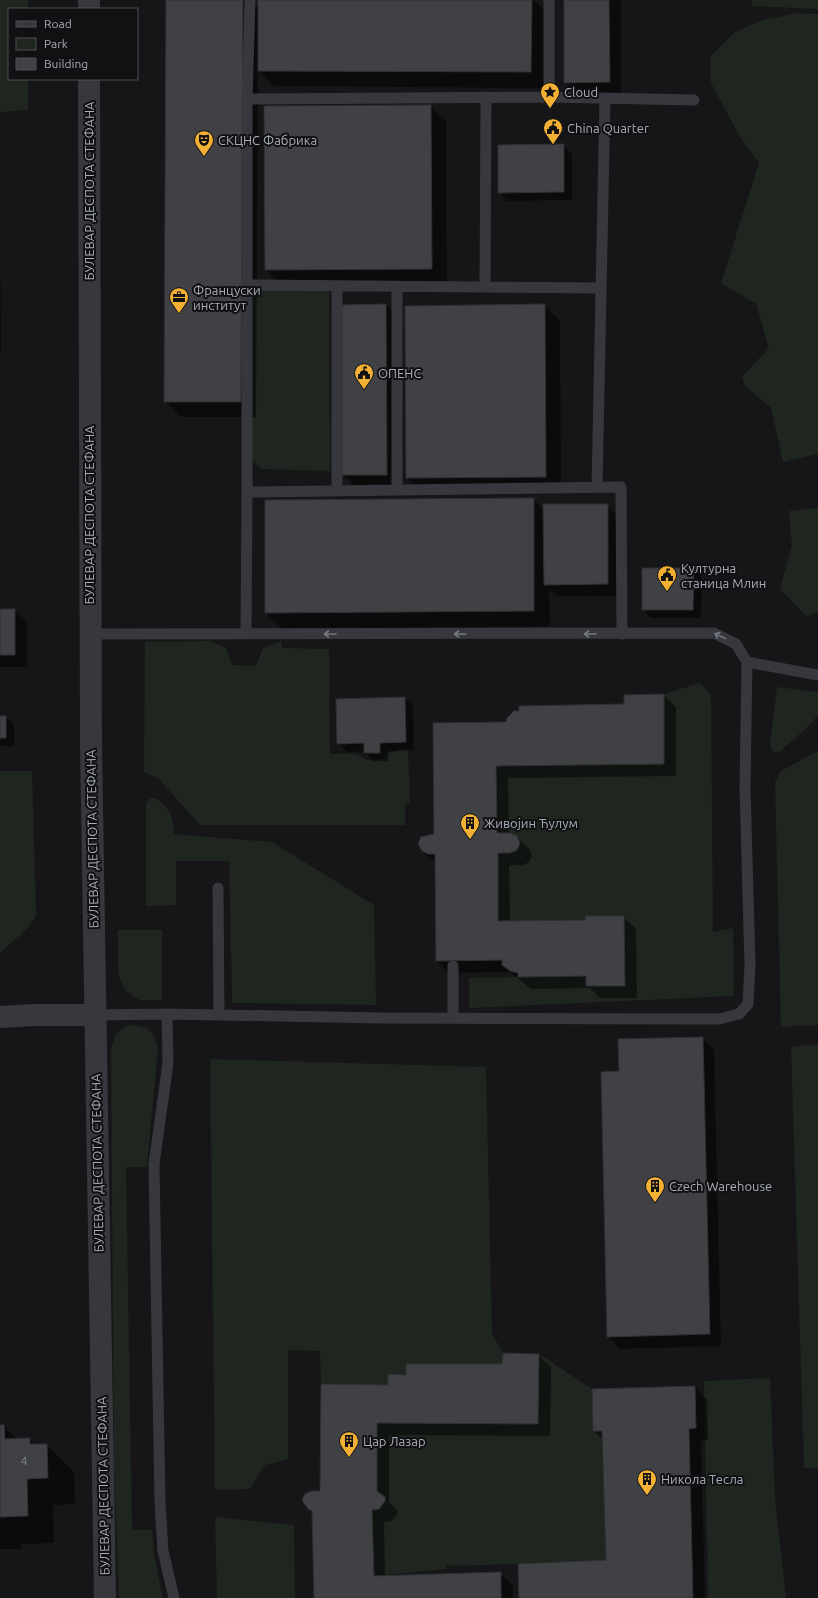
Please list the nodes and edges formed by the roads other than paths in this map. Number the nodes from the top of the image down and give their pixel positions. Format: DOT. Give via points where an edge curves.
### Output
graph roads {
  1 [pos="250,0"];
  2 [pos="549,0"];
  3 [pos="88,80"];
  4 [pos="550,97"];
  5 [pos="486,98"];
  6 [pos="605,98"];
  7 [pos="247,99"];
  8 [pos="694,100"];
  9 [pos="248,285"];
  10 [pos="337,286"];
  11 [pos="397,286"];
  12 [pos="485,287"];
  13 [pos="601,288"];
  14 [pos="597,488"];
  15 [pos="397,490"];
  16 [pos="337,491"];
  17 [pos="247,492"];
  18 [pos="90,634"];
  19 [pos="246,634"];
  20 [pos="622,634"];
  21 [pos="747,662"];
  22 [pos="818,675"];
  23 [pos="218,888"];
  24 [pos="453,966"];
  25 [pos="167,1014"];
  26 [pos="95,1015"];
  27 [pos="219,1015"];
  28 [pos="0,1017"];
  29 [pos="454,1018"];
  30 [pos="104,1598"];
  31 [pos="174,1598"];
  1 -- 7 [label="lane"];
  2 -- 4 [label="lane"];
  3 -- 18 [label="street, БУЛЕВАР ДЕСПОТА СТЕФАНА"];
  4 -- 5 [label="lane"];
  4 -- 6 [label="lane"];
  5 -- 7 [label="lane"];
  5 -- 12 [label="lane"];
  6 -- 8 [label="lane"];
  6 -- 13 [label="lane"];
  7 -- 9 [label="lane"];
  9 -- 10 [label="lane"];
  9 -- 17 [label="lane"];
  10 -- 11 [label="lane"];
  10 -- 16 [label="lane"];
  11 -- 12 [label="lane"];
  11 -- 15 [label="lane"];
  12 -- 13 [label="lane"];
  13 -- 14 [label="lane"];
  14 -- 15 [label="lane"];
  14 -- 20 [label="lane" via="621,487"];
  15 -- 16 [label="lane"];
  16 -- 17 [label="lane"];
  17 -- 19 [label="lane"];
  18 -- 19 [label="lane"];
  18 -- 26 [label="street, БУЛЕВАР ДЕСПОТА СТЕФАНА"];
  20 -- 19 [label="lane, one-way"];
  21 -- 20 [label="lane, one-way" via="736,644 714,634"];
  21 -- 22 [label="lane"];
  21 -- 29 [label="lane" via="745,788 750,965 748,1004 739,1014 719,1019"];
  23 -- 27 [label="lane"];
  24 -- 29 [label="lane"];
  25 -- 26 [label="lane"];
  25 -- 27 [label="lane"];
  25 -- 31 [label="lane" via="168,1063 154,1172 160,1502 163,1551"];
  26 -- 28 [label="street"];
  26 -- 30 [label="street, БУЛЕВАР ДЕСПОТА СТЕФАНА"];
  27 -- 29 [label="lane"];
}
